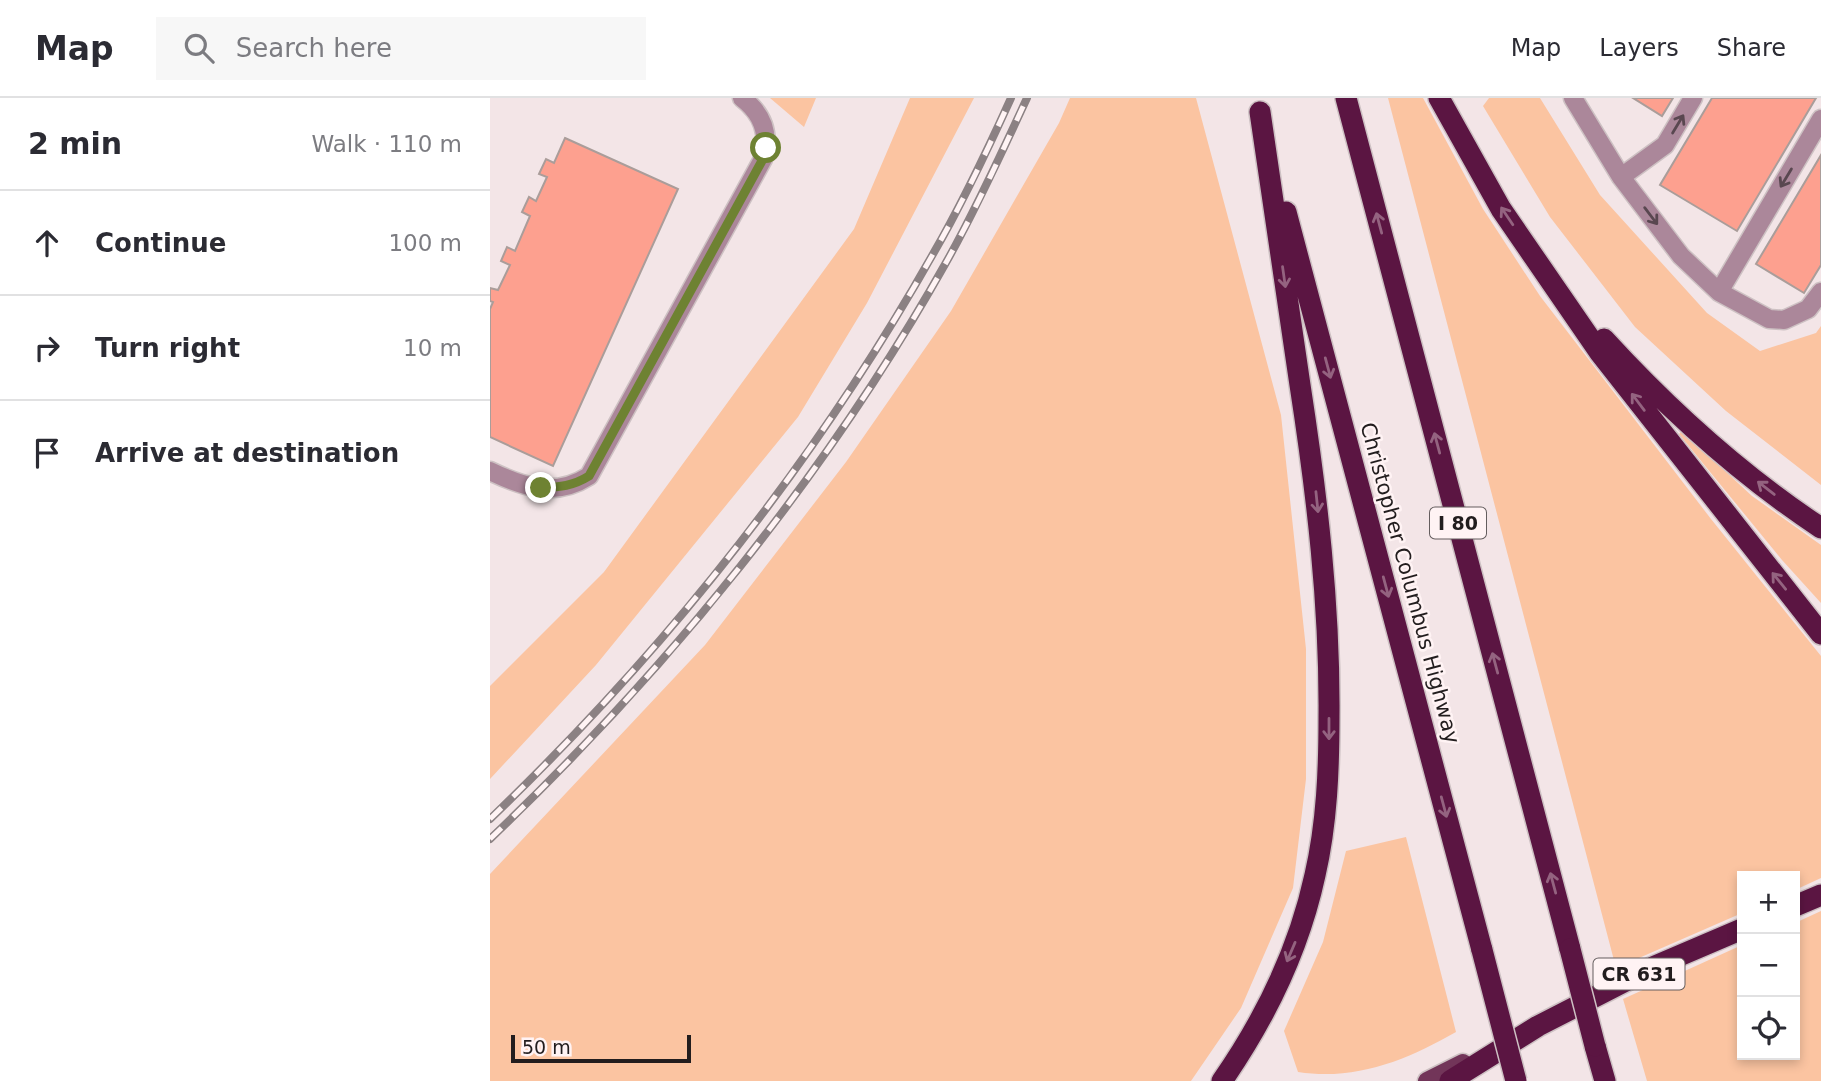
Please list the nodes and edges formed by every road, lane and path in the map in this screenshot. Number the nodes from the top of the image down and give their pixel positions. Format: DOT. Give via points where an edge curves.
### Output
graph roads {
  1 [pos="743,98"];
  2 [pos="1346,98"];
  3 [pos="1439,98"];
  4 [pos="1573,98"];
  5 [pos="1693,98"];
  6 [pos="1258,105"];
  7 [pos="1821,119"];
  8 [pos="1621,177"];
  9 [pos="1551,280"];
  10 [pos="1718,292"];
  11 [pos="1821,292"];
  12 [pos="490,471"];
  13 [pos="1821,528"];
  14 [pos="1821,634"];
  15 [pos="1821,895"];
  16 [pos="1800,904"];
  17 [pos="1737,931"];
  18 [pos="1538,1026"];
  19 [pos="1222,1081"];
  20 [pos="1427,1081"];
  21 [pos="1450,1081"];
  22 [pos="1516,1081"];
  23 [pos="1605,1081"];
  1 -- 12 [label="lane" via="761,117 766,138 763,159 589,476 564,487 541,488 519,485"];
  23 -- 2 [label="highway, I 80, one-way, bridge"];
  9 -- 3 [label="highway, one-way" via="1501,209"];
  4 -- 8 [label="lane"];
  8 -- 5 [label="lane, one-way" via="1665,145"];
  6 -- 19 [label="highway, one-way" via="1314,480 1326,602 1329,766 1315,875 1298,936 1271,999"];
  6 -- 22 [label="highway, Christopher Columbus Highway, one-way, bridge"];
  7 -- 10 [label="lane, one-way"];
  8 -- 10 [label="lane, one-way" via="1681,256"];
  13 -- 9 [label="highway, one-way" via="1723,455 1647,383"];
  14 -- 9 [label="highway, one-way" via="1600,353"];
  10 -- 11 [label="lane" via="1769,320 1784,320 1808,309"];
  15 -- 16 [label="highway"];
  17 -- 18 [label="highway, CR 631" via="1653,967"];
  18 -- 20 [label="main road, CR 631"];
  18 -- 21 [label="highway"];
}
